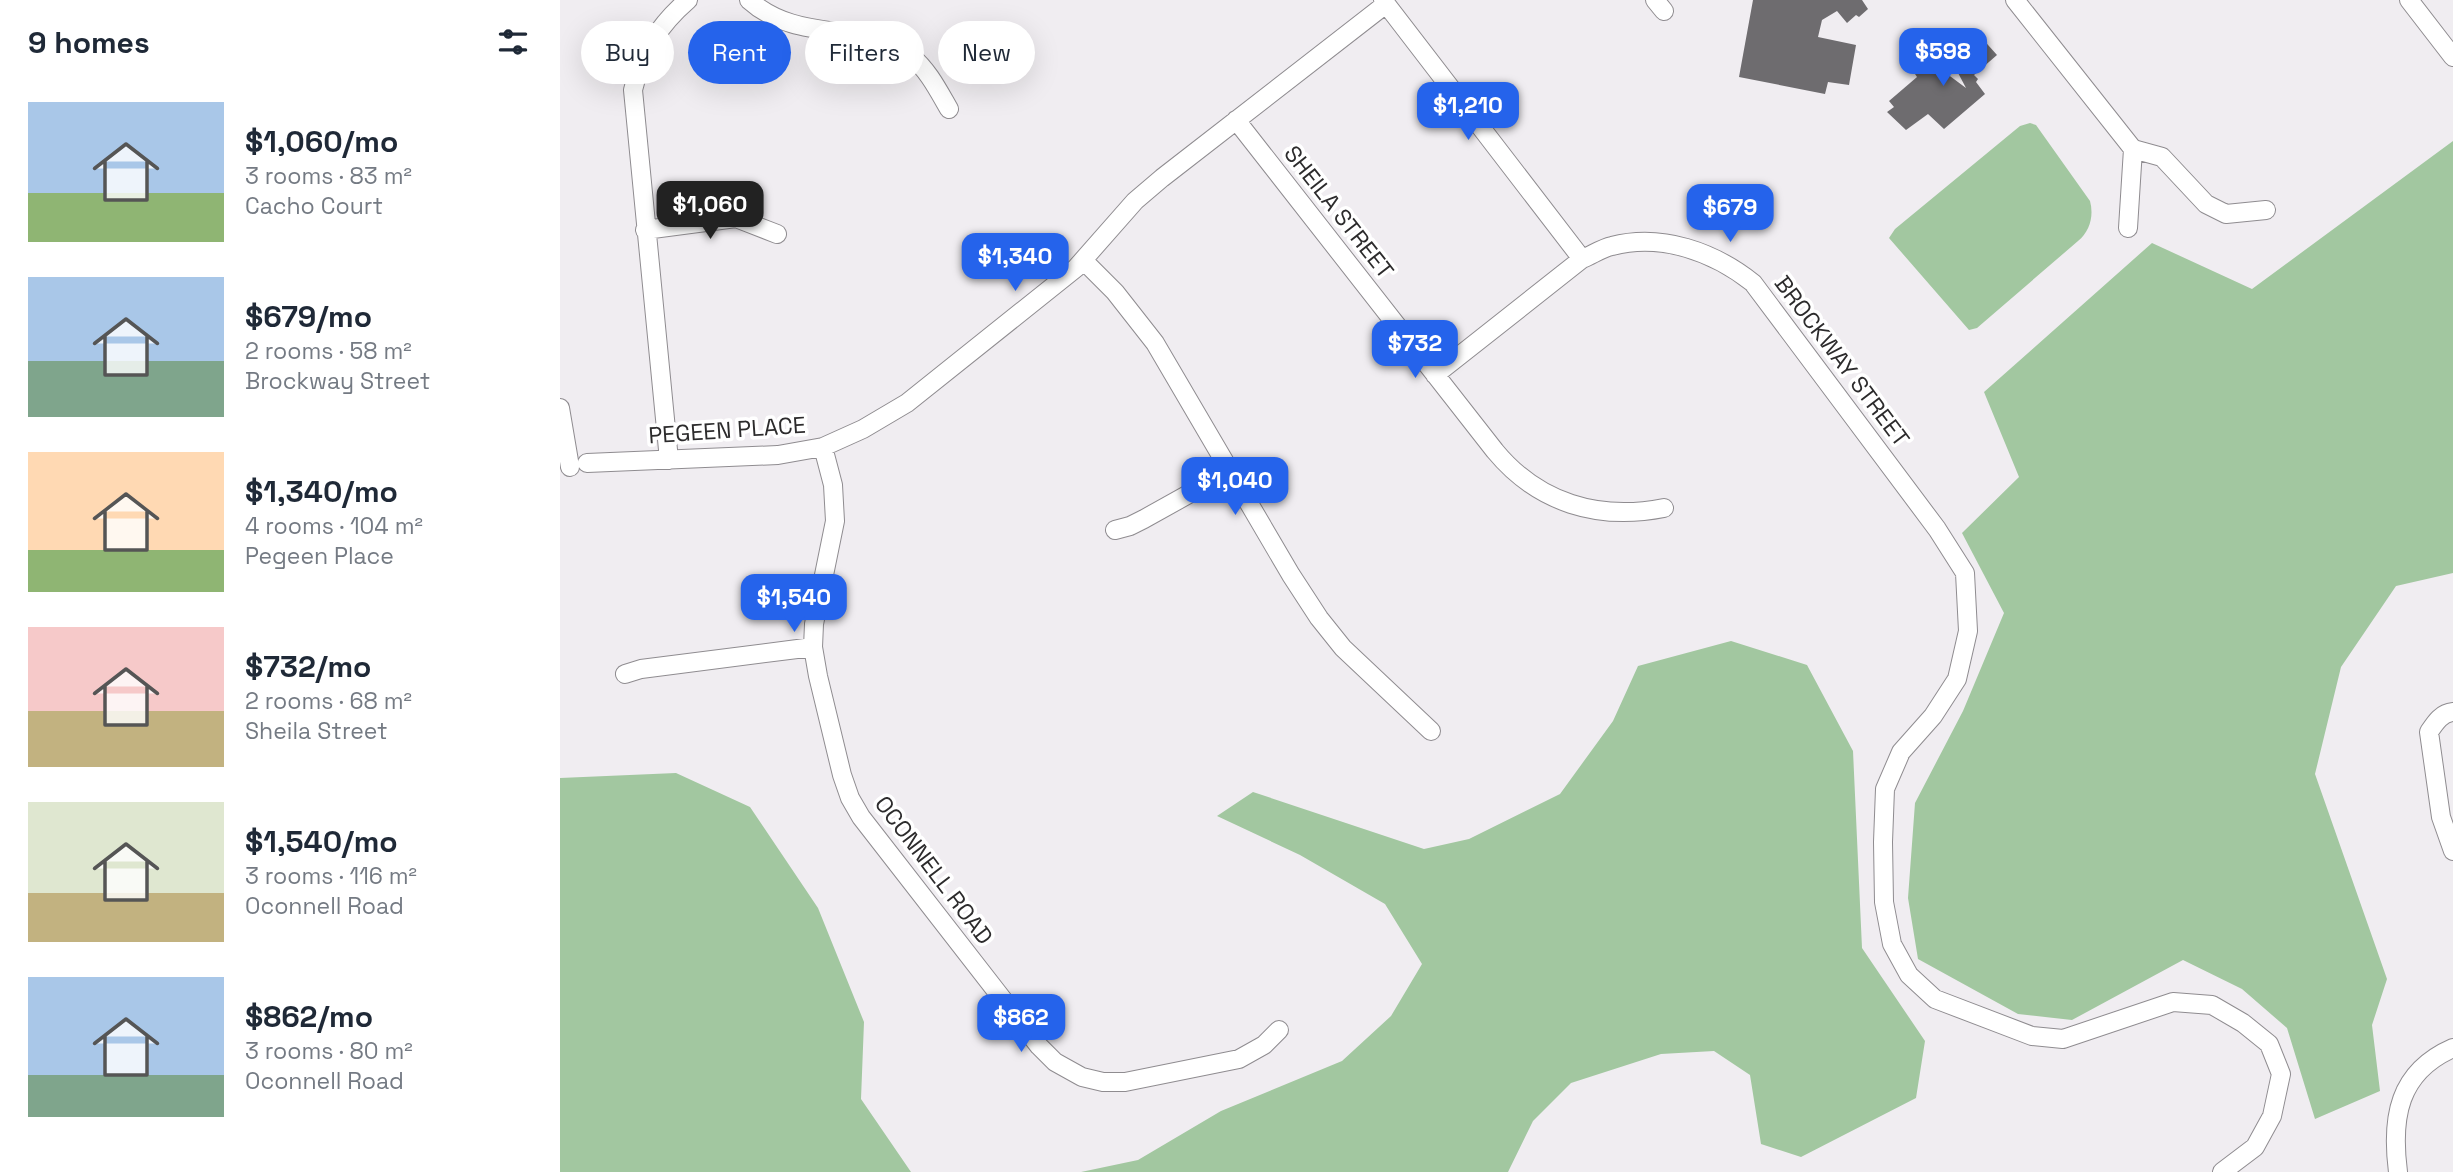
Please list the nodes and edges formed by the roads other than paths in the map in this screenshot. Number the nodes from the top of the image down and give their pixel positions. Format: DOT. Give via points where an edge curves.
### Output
graph roads {
  1 [pos="688,0"];
  2 [pos="749,0"];
  3 [pos="2015,0"];
  4 [pos="2409,0"];
  5 [pos="1385,2"];
  6 [pos="2453,57"];
  7 [pos="949,109"];
  8 [pos="1236,120"];
  9 [pos="2133,149"];
  10 [pos="2266,210"];
  11 [pos="2129,228"];
  12 [pos="645,230"];
  13 [pos="777,234"];
  14 [pos="1582,260"];
  15 [pos="1084,261"];
  16 [pos="1435,375"];
  17 [pos="560,408"];
  18 [pos="824,447"];
  19 [pos="669,460"];
  20 [pos="1230,471"];
  21 [pos="1664,508"];
  22 [pos="1115,530"];
  23 [pos="813,647"];
  24 [pos="625,674"];
  25 [pos="2453,712"];
  26 [pos="1431,731"];
  27 [pos="2453,851"];
  28 [pos="1279,1030"];
  29 [pos="2453,1048"];
  30 [pos="2222,1172"];
  31 [pos="2398,1172"];
  1 -- 12 [label="street" via="650,43 633,90"];
  2 -- 7 [label="street" via="789,24 883,40 925,69"];
  3 -- 9 [label="street"];
  4 -- 6 [label="street"];
  5 -- 8 [label="street, PEGEEN PLACE"];
  5 -- 14 [label="street"];
  8 -- 15 [label="street, PEGEEN PLACE" via="1141,195"];
  8 -- 16 [label="street, SHEILA STREET"];
  9 -- 10 [label="street" via="2162,157 2207,204 2226,214"];
  9 -- 11 [label="street"];
  12 -- 13 [label="street" via="736,218"];
  12 -- 19 [label="street"];
  14 -- 16 [label="street, BROCKWAY STREET"];
  14 -- 30 [label="street, BROCKWAY STREET" via="1609,246 1660,243 1686,247 1740,272 1753,283 1937,529 1965,573 1968,631 1957,679 1901,752 1885,789 1884,902 1892,944 1909,975 1935,999 2032,1036 2063,1039 2173,1002 2212,1005 2243,1023 2269,1044 2281,1074 2272,1116 2255,1147"];
  15 -- 18 [label="street, PEGEEN PLACE" via="907,403"];
  15 -- 20 [label="street" via="1145,328"];
  16 -- 21 [label="street, SHEILA STREET" via="1502,460 1542,492 1591,509 1635,512"];
  17 -- 19 [label="street, PEGEEN PLACE" via="578,465"];
  18 -- 19 [label="street, PEGEEN PLACE" via="778,456"];
  18 -- 23 [label="street, OCONNELL ROAD" via="835,521"];
  20 -- 22 [label="street"];
  20 -- 26 [label="street" via="1331,634"];
  23 -- 24 [label="street"];
  23 -- 28 [label="street, OCONNELL ROAD" via="842,775 857,811 1055,1062 1092,1080 1125,1082 1239,1059"];
  25 -- 27 [label="street" via="2436,720 2429,732 2441,817"];
  29 -- 31 [label="street" via="2416,1072 2401,1099 2395,1122"];
}
